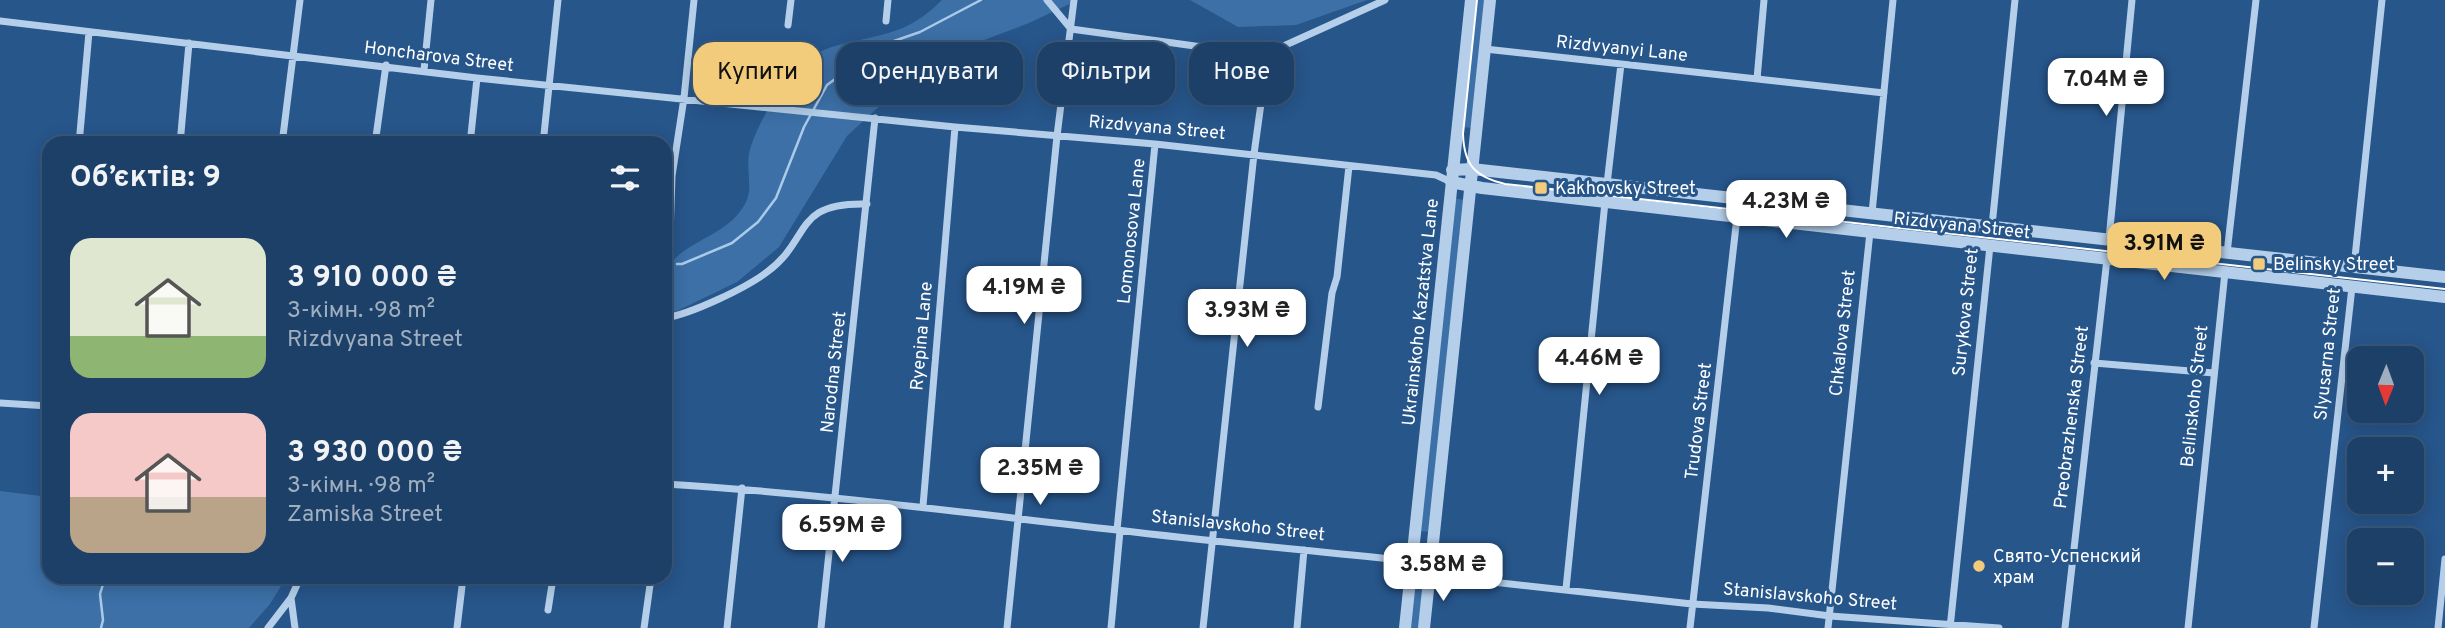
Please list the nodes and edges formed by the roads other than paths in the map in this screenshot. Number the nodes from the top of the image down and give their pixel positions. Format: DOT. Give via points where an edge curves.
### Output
graph roads {
  1 [pos="300,0"];
  2 [pos="431,0"];
  3 [pos="558,0"];
  4 [pos="694,0"];
  5 [pos="791,0"];
  6 [pos="888,0"];
  7 [pos="1047,0"];
  8 [pos="1074,0"];
  9 [pos="1385,0"];
  10 [pos="1471,0"];
  11 [pos="1490,0"];
  12 [pos="1763,0"];
  13 [pos="1893,0"];
  14 [pos="2015,0"];
  15 [pos="2132,0"];
  16 [pos="2256,0"];
  17 [pos="2382,0"];
  18 [pos="0,21"];
  19 [pos="886,21"];
  20 [pos="788,25"];
  21 [pos="1071,29"];
  22 [pos="89,32"];
  23 [pos="1292,42"];
  24 [pos="189,43"];
  25 [pos="1189,45"];
  26 [pos="1485,49"];
  27 [pos="295,55"];
  28 [pos="1621,64"];
  29 [pos="386,65"];
  30 [pos="424,70"];
  31 [pos="477,78"];
  32 [pos="1757,79"];
  33 [pos="549,84"];
  34 [pos="1884,93"];
  35 [pos="684,98"];
  36 [pos="1261,105"];
  37 [pos="875,118"];
  38 [pos="955,127"];
  39 [pos="80,136"];
  40 [pos="181,136"];
  41 [pos="283,136"];
  42 [pos="376,136"];
  43 [pos="471,136"];
  44 [pos="544,136"];
  45 [pos="1057,136"];
  46 [pos="1155,144"];
  47 [pos="1254,154"];
  48 [pos="1349,166"];
  49 [pos="1472,169"];
  50 [pos="672,170"];
  51 [pos="1452,176"];
  52 [pos="1607,184"];
  53 [pos="1470,187"];
  54 [pos="1605,202"];
  55 [pos="867,204"];
  56 [pos="1872,213"];
  57 [pos="1737,217"];
  58 [pos="1992,226"];
  59 [pos="1870,232"];
  60 [pos="2109,239"];
  61 [pos="1990,246"];
  62 [pos="2227,253"];
  63 [pos="2107,259"];
  64 [pos="2354,267"];
  65 [pos="2225,272"];
  66 [pos="2445,277"];
  67 [pos="2352,287"];
  68 [pos="2445,297"];
  69 [pos="672,315"];
  70 [pos="2094,363"];
  71 [pos="2214,373"];
  72 [pos="0,403"];
  73 [pos="42,406"];
  74 [pos="1318,407"];
  75 [pos="672,485"];
  76 [pos="742,488"];
  77 [pos="835,497"];
  78 [pos="923,506"];
  79 [pos="1019,518"];
  80 [pos="1118,530"];
  81 [pos="1213,540"];
  82 [pos="1304,550"];
  83 [pos="2445,559"];
  84 [pos="1411,567"];
  85 [pos="1430,569"];
  86 [pos="297,584"];
  87 [pos="462,584"];
  88 [pos="551,584"];
  89 [pos="650,584"];
  90 [pos="1566,589"];
  91 [pos="291,598"];
  92 [pos="1692,604"];
  93 [pos="548,610"];
  94 [pos="1830,615"];
  95 [pos="1950,626"];
  96 [pos="268,628"];
  97 [pos="295,628"];
  98 [pos="457,628"];
  99 [pos="644,628"];
  100 [pos="727,628"];
  101 [pos="821,628"];
  102 [pos="1007,628"];
  103 [pos="1111,628"];
  104 [pos="1203,628"];
  105 [pos="1297,628"];
  106 [pos="1405,628"];
  107 [pos="1424,628"];
  108 [pos="1690,628"];
  109 [pos="1828,628"];
  110 [pos="1998,628"];
  111 [pos="2065,628"];
  112 [pos="2188,628"];
  113 [pos="2314,628"];
  114 [pos="2438,628"];
  1 -- 27 [label="street"];
  2 -- 30 [label="street"];
  3 -- 33 [label="street"];
  4 -- 35 [label="street"];
  5 -- 20 [label="street"];
  6 -- 19 [label="street"];
  7 -- 21 [label="street"];
  8 -- 21 [label="street"];
  9 -- 23 [label="street"];
  10 -- 51 [label="street, Ukrainskoho Kazatstva Lane"];
  11 -- 26 [label="street, Ukrainskoho Kazatstva Lane"];
  12 -- 32 [label="street"];
  13 -- 34 [label="street, Chkalova Street"];
  14 -- 58 [label="street, Surykova Street"];
  15 -- 60 [label="street, Preobrazhenska Street"];
  16 -- 62 [label="street, Belinskoho Street"];
  17 -- 64 [label="street, Slyusarna Street"];
  18 -- 22 [label="street, Honcharova Street"];
  21 -- 25 [label="street"];
  21 -- 45 [label="street"];
  22 -- 24 [label="street, Honcharova Street"];
  22 -- 39 [label="street"];
  24 -- 27 [label="street, Honcharova Street"];
  24 -- 40 [label="street"];
  26 -- 28 [label="street, Rizdvyanyi Lane"];
  26 -- 49 [label="street, Ukrainskoho Kazatstva Lane"];
  27 -- 29 [label="street, Honcharova Street"];
  27 -- 41 [label="street"];
  28 -- 32 [label="street, Rizdvyanyi Lane"];
  28 -- 52 [label="street"];
  29 -- 30 [label="street, Honcharova Street"];
  29 -- 42 [label="street"];
  30 -- 31 [label="street, Honcharova Street"];
  31 -- 33 [label="street, Honcharova Street"];
  31 -- 43 [label="street"];
  32 -- 34 [label="street, Rizdvyanyi Lane"];
  33 -- 35 [label="street, Honcharova Street"];
  33 -- 44 [label="street"];
  34 -- 56 [label="street, Chkalova Street"];
  35 -- 37 [label="street, Honcharova Street"];
  35 -- 50 [label="street"];
  36 -- 47 [label="street"];
  37 -- 38 [label="street, Rizdvyana Street"];
  37 -- 55 [label="street, Narodna Street"];
  38 -- 45 [label="street, Rizdvyana Street"];
  38 -- 78 [label="street, Ryepina Lane"];
  45 -- 46 [label="street, Rizdvyana Street"];
  45 -- 79 [label="street"];
  46 -- 47 [label="street, Rizdvyana Street"];
  46 -- 80 [label="street, Lomonosova Lane"];
  47 -- 48 [label="street, Rizdvyana Street"];
  47 -- 81 [label="street"];
  48 -- 51 [label="street, Rizdvyana Street"];
  48 -- 74 [label="street"];
  49 -- 51 [label="street, Rizdvyana Street"];
  49 -- 52 [label="street, Rizdvyana Street"];
  49 -- 53 [label="street, Ukrainskoho Kazatstva Lane"];
  51 -- 53 [label="street, Rizdvyana Street"];
  51 -- 84 [label="street, Ukrainskoho Kazatstva Lane"];
  52 -- 54 [label="street"];
  52 -- 56 [label="street, Rizdvyana Street"];
  53 -- 54 [label="street, Rizdvyana Street"];
  53 -- 85 [label="street, Ukrainskoho Kazatstva Lane"];
  54 -- 57 [label="street, Rizdvyana Street"];
  54 -- 90 [label="street"];
  55 -- 69 [label="street" via="841,204 813,215 769,271"];
  55 -- 77 [label="street, Narodna Street"];
  56 -- 58 [label="street, Rizdvyana Street"];
  56 -- 59 [label="street, Chkalova Street"];
  57 -- 59 [label="street, Rizdvyana Street"];
  57 -- 92 [label="street, Trudova Street"];
  58 -- 60 [label="street, Rizdvyana Street"];
  58 -- 61 [label="street, Surykova Street"];
  59 -- 61 [label="street, Rizdvyana Street"];
  59 -- 94 [label="street, Chkalova Street"];
  60 -- 62 [label="street, Rizdvyana Street"];
  60 -- 63 [label="street, Preobrazhenska Street"];
  61 -- 63 [label="street, Rizdvyana Street"];
  61 -- 95 [label="street, Surykova Street"];
  62 -- 64 [label="street, Rizdvyana Street"];
  62 -- 65 [label="street, Belinskoho Street"];
  63 -- 65 [label="street, Rizdvyana Street"];
  63 -- 70 [label="street, Preobrazhenska Street"];
  64 -- 66 [label="street, Rizdvyana Street"];
  64 -- 67 [label="street, Slyusarna Street"];
  65 -- 67 [label="street, Rizdvyana Street"];
  65 -- 71 [label="street, Belinskoho Street"];
  67 -- 68 [label="street, Rizdvyana Street"];
  67 -- 113 [label="street, Slyusarna Street"];
  70 -- 71 [label="street"];
  70 -- 111 [label="street, Preobrazhenska Street"];
  71 -- 112 [label="street, Belinskoho Street"];
  72 -- 73 [label="street"];
  75 -- 76 [label="street, Stanislavskoho Street"];
  76 -- 77 [label="street, Stanislavskoho Street"];
  76 -- 100 [label="street"];
  77 -- 78 [label="street, Stanislavskoho Street"];
  77 -- 101 [label="street, Narodna Street"];
  78 -- 79 [label="street, Stanislavskoho Street"];
  79 -- 80 [label="street, Stanislavskoho Street"];
  79 -- 102 [label="street"];
  80 -- 81 [label="street, Stanislavskoho Street"];
  80 -- 103 [label="street, Lomonosova Lane"];
  81 -- 82 [label="street, Stanislavskoho Street"];
  81 -- 104 [label="street"];
  82 -- 84 [label="street, Stanislavskoho Street"];
  82 -- 105 [label="street"];
  83 -- 114 [label="street"];
  84 -- 85 [label="street, Stanislavskoho Street"];
  84 -- 106 [label="street, Ukrainskoho Kazatstva Lane"];
  85 -- 90 [label="street, Stanislavskoho Street"];
  85 -- 107 [label="street, Ukrainskoho Kazatstva Lane"];
  86 -- 91 [label="street"];
  87 -- 98 [label="street"];
  88 -- 93 [label="street"];
  89 -- 99 [label="street"];
  90 -- 92 [label="street, Stanislavskoho Street"];
  91 -- 96 [label="street"];
  91 -- 97 [label="street"];
  92 -- 94 [label="street, Stanislavskoho Street"];
  92 -- 108 [label="street, Trudova Street"];
  94 -- 95 [label="street, Stanislavskoho Street"];
  94 -- 109 [label="street, Chkalova Street"];
  95 -- 110 [label="street, Stanislavskoho Street"];
}
